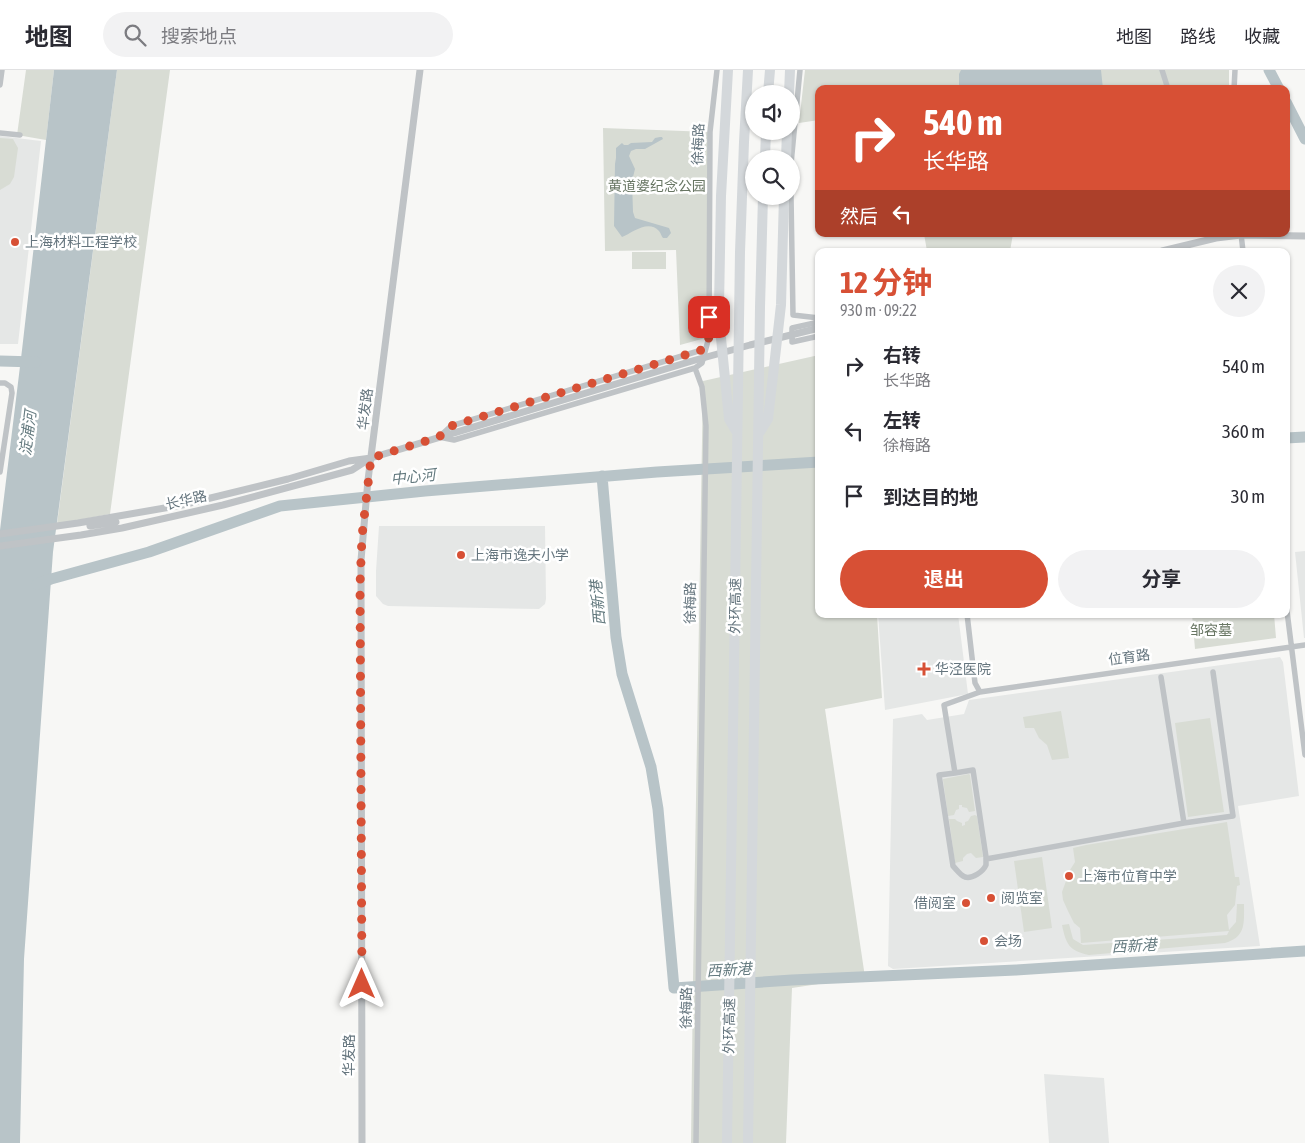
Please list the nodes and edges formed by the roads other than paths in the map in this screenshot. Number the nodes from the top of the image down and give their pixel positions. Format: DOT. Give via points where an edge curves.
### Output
graph roads {
  1 [pos="2,70"];
  2 [pos="420,70"];
  3 [pos="717,70"];
  4 [pos="728,70"];
  5 [pos="748,70"];
  6 [pos="770,70"];
  7 [pos="790,70"];
  8 [pos="800,70"];
  9 [pos="1162,70"];
  10 [pos="1235,70"];
  11 [pos="0,85"];
  12 [pos="769,85"];
  13 [pos="789,85"];
  14 [pos="1167,85"];
  15 [pos="1234,85"];
  16 [pos="0,133"];
  17 [pos="20,135"];
  18 [pos="792,150"];
  19 [pos="763,205"];
  20 [pos="784,205"];
  21 [pos="791,205"];
  22 [pos="1290,236"];
  23 [pos="1305,236"];
  24 [pos="1222,237"];
  25 [pos="1174,248"];
  26 [pos="815,319"];
  27 [pos="815,321"];
  28 [pos="815,329"];
  29 [pos="815,337"];
  30 [pos="705,349"];
  31 [pos="695,368"];
  32 [pos="0,383"];
  33 [pos="737,433"];
  34 [pos="758,434"];
  35 [pos="439,437"];
  36 [pos="371,458"];
  37 [pos="0,472"];
  38 [pos="182,505"];
  39 [pos="0,534"];
  40 [pos="0,538"];
  41 [pos="0,546"];
  42 [pos="967,618"];
  43 [pos="1288,618"];
  44 [pos="1305,645"];
  45 [pos="1292,646"];
  46 [pos="1213,672"];
  47 [pos="1161,677"];
  48 [pos="980,692"];
  49 [pos="1305,754"];
  50 [pos="955,773"];
  51 [pos="1184,823"];
  52 [pos="986,859"];
  53 [pos="362,1143"];
  54 [pos="696,1143"];
  55 [pos="727,1143"];
  56 [pos="748,1143"];
  1 -- 11 [label="street"];
  2 -- 36 [label="street, 华发路"];
  3 -- 30 [label="street, 徐梅路" via="710,132 709,337"];
  4 -- 33 [label="highway" via="719,307 729,419"];
  5 -- 33 [label="highway, 外环高速"];
  6 -- 12 [label="highway"];
  7 -- 13 [label="highway"];
  8 -- 18 [label="street"];
  9 -- 14 [label="street"];
  10 -- 15 [label="street"];
  16 -- 17 [label="street"];
  19 -- 34 [label="highway, 外环高速"];
  20 -- 34 [label="highway" via="779,327 768,419"];
  21 -- 26 [label="street" via="793,315"];
  22 -- 23 [label="street"];
  24 -- 25 [label="street"];
  27 -- 29 [label="street" via="792,328 792,342"];
  28 -- 35 [label="street, 长华路" via="721,353"];
  30 -- 31 [label="street, 徐梅路" via="702,363"];
  30 -- 35 [label="street, 长华路" via="451,426"];
  31 -- 35 [label="street, 长华路" via="454,440"];
  31 -- 54 [label="street, 徐梅路" via="702,387 706,426"];
  32 -- 37 [label="street" via="11,387 12,393"];
  33 -- 55 [label="highway, 外环高速"];
  34 -- 56 [label="highway, 外环高速"];
  35 -- 36 [label="street, 长华路"];
  36 -- 38 [label="street, 长华路" via="348,461"];
  36 -- 41 [label="street, 长华路" via="352,470 223,505 122,528"];
  36 -- 53 [label="street, 华发路" via="360,585"];
  38 -- 39 [label="street, 长华路"];
  38 -- 40 [label="street, 长华路" via="148,516"];
  42 -- 48 [label="street" via="975,683"];
  43 -- 45 [label="street"];
  44 -- 45 [label="street, 位育路"];
  45 -- 48 [label="street, 位育路"];
  45 -- 49 [label="street"];
  46 -- 51 [label="street" via="1233,816"];
  47 -- 51 [label="street"];
  48 -- 50 [label="street, 位育路" via="944,705"];
  50 -- 52 [label="street" via="973,770"];
  50 -- 52 [label="street" via="939,775 953,866 970,877 981,872"];
  51 -- 52 [label="street"];
}
